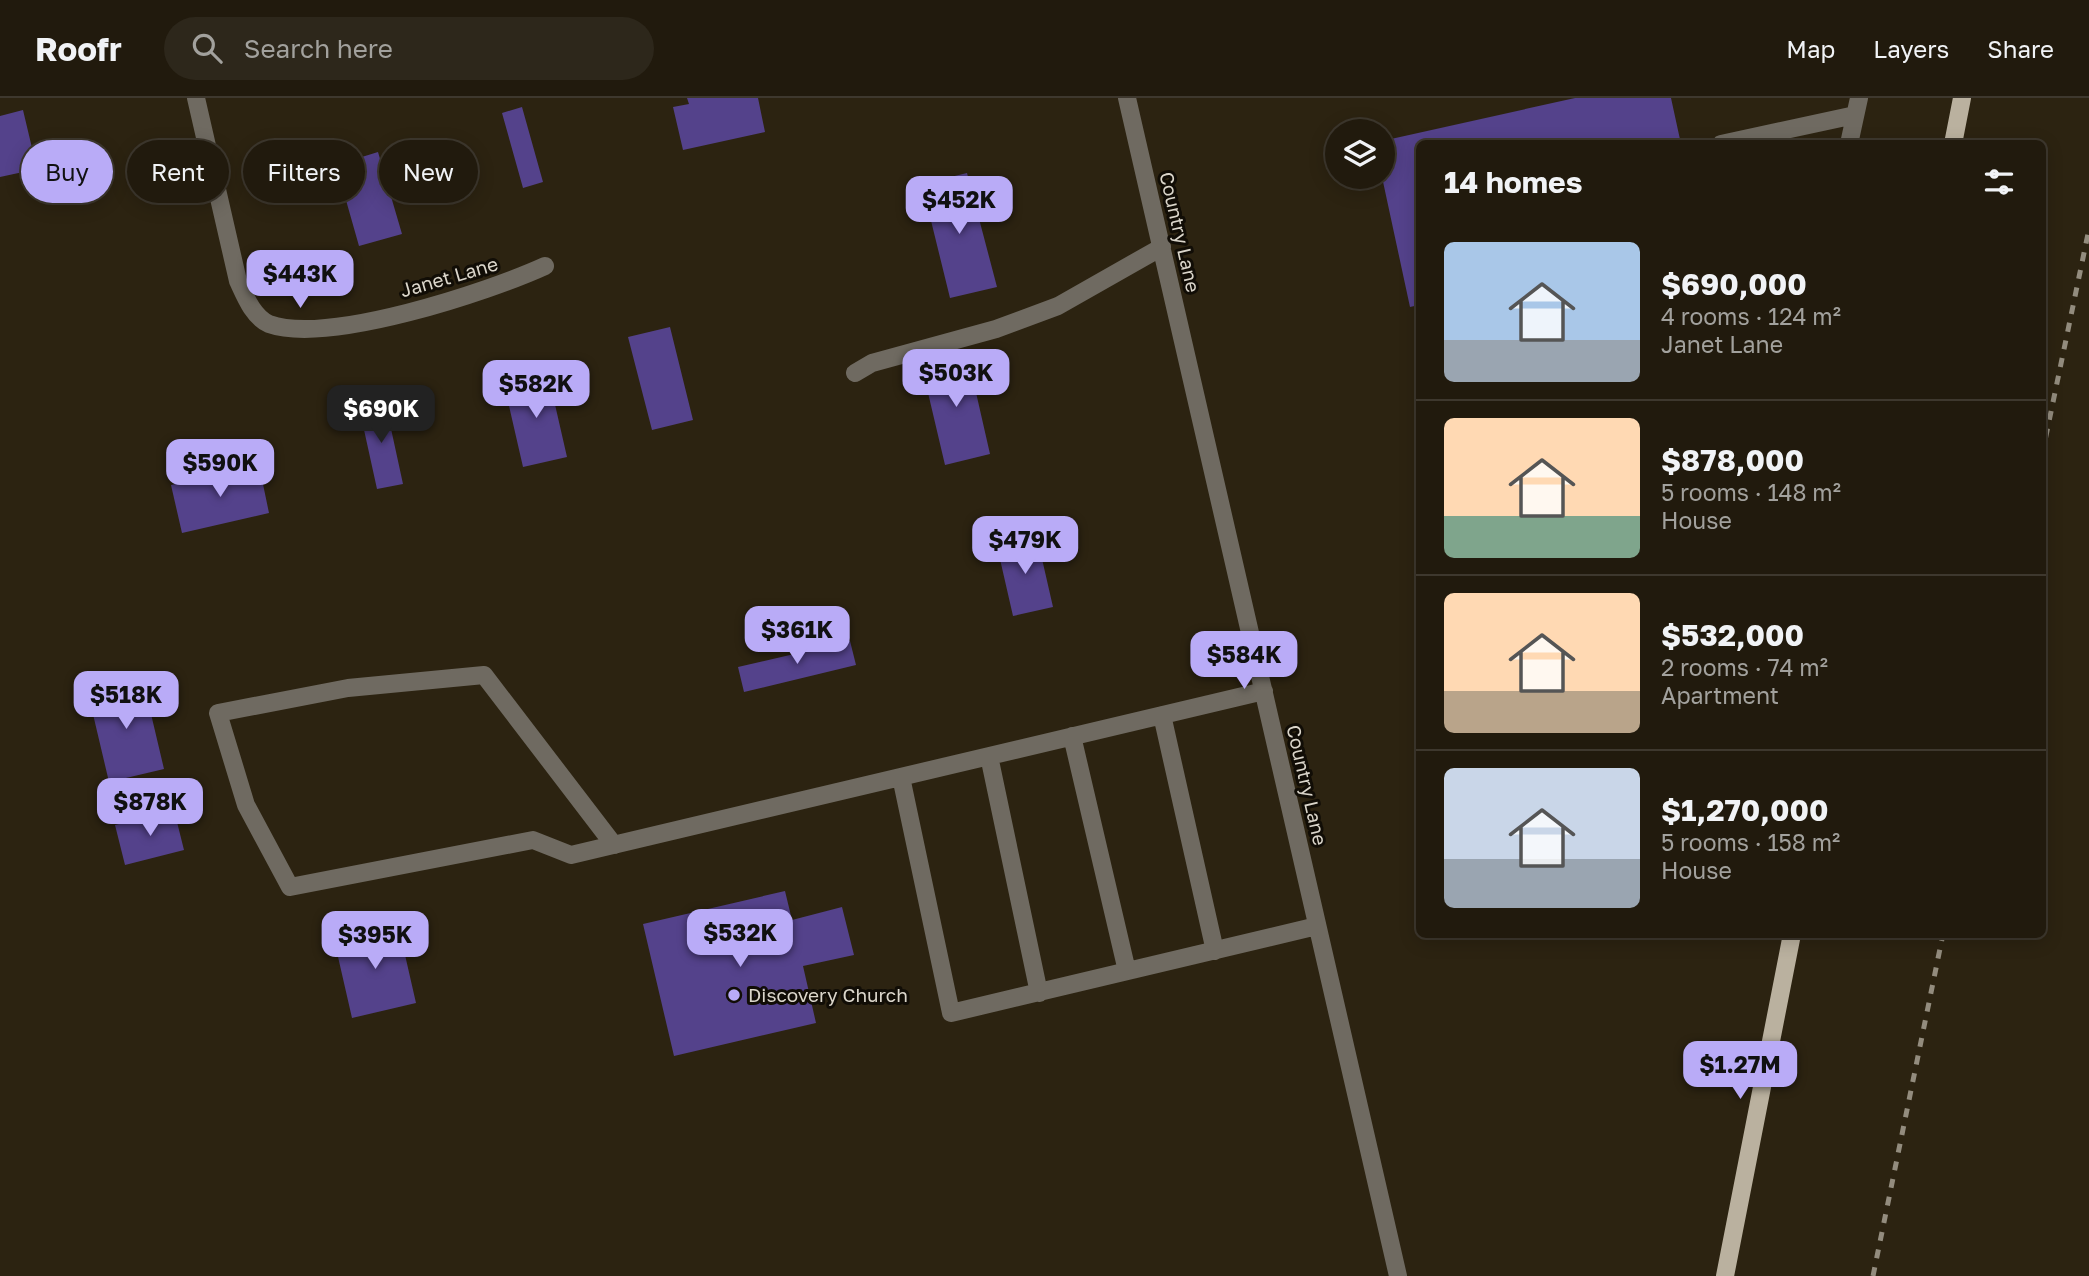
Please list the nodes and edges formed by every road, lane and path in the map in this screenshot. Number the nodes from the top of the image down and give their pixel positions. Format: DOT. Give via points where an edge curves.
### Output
graph roads {
  1 [pos="196,98"];
  2 [pos="1127,98"];
  3 [pos="1962,98"];
  4 [pos="1857,106"];
  5 [pos="1735,140"];
  6 [pos="1850,140"];
  7 [pos="1954,140"];
  8 [pos="1162,247"];
  9 [pos="545,266"];
  10 [pos="855,373"];
  11 [pos="1264,691"];
  12 [pos="1162,715"];
  13 [pos="1072,736"];
  14 [pos="989,756"];
  15 [pos="901,777"];
  16 [pos="614,845"];
  17 [pos="1317,926"];
  18 [pos="1791,938"];
  19 [pos="1215,951"];
  20 [pos="1127,971"];
  21 [pos="1039,993"];
  22 [pos="1398,1276"];
  23 [pos="1724,1276"];
  1 -- 9 [label="street, Janet Lane" via="237,281 250,306 267,323 306,331 343,327 499,287"];
  2 -- 8 [label="street, Country Lane"];
  3 -- 7 [label="main road"];
  4 -- 5 [label="street"];
  4 -- 6 [label="street"];
  8 -- 10 [label="street" via="1058,306 996,329 872,363"];
  8 -- 11 [label="street, Country Lane"];
  11 -- 12 [label="street"];
  11 -- 17 [label="street, Country Lane"];
  12 -- 13 [label="street"];
  12 -- 19 [label="street"];
  13 -- 14 [label="street"];
  13 -- 20 [label="street"];
  14 -- 15 [label="street"];
  14 -- 21 [label="street"];
  15 -- 16 [label="street"];
  15 -- 21 [label="street" via="951,1013"];
  16 -- 16 [label="street" via="571,855 533,840 290,887 246,805 218,713 348,688 484,675"];
  17 -- 19 [label="street"];
  17 -- 22 [label="street, Country Lane"];
  18 -- 23 [label="main road"];
  19 -- 20 [label="street"];
  20 -- 21 [label="street"];
}
